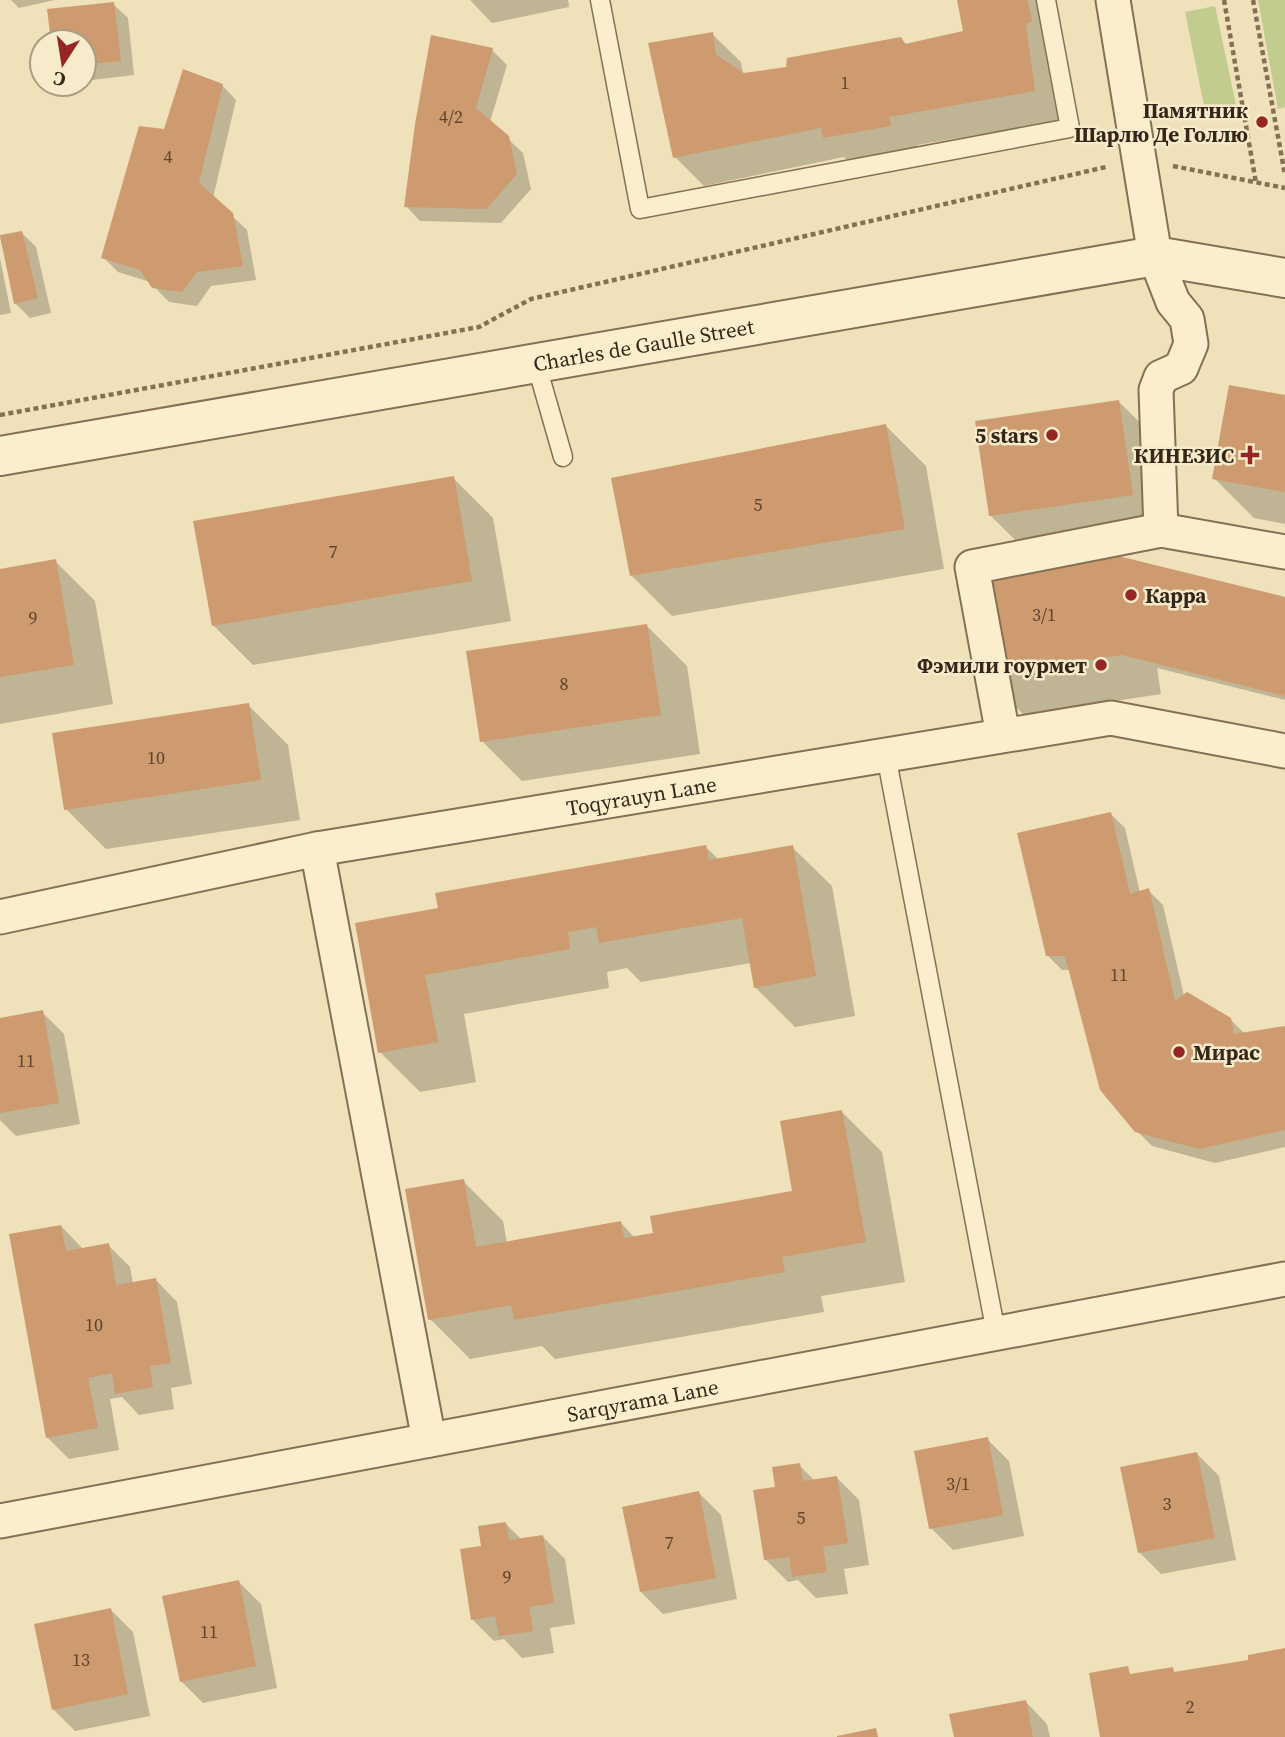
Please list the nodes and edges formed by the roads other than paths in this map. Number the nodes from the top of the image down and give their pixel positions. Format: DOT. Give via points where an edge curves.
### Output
graph roads {
  1 [pos="600,0"];
  2 [pos="1045,0"];
  3 [pos="1113,0"];
  4 [pos="1155,256"];
  5 [pos="1285,278"];
  6 [pos="537,363"];
  7 [pos="0,456"];
  8 [pos="563,457"];
  9 [pos="1161,530"];
  10 [pos="1285,552"];
  11 [pos="1003,735"];
  12 [pos="1285,751"];
  13 [pos="886,755"];
  14 [pos="317,849"];
  15 [pos="0,917"];
  16 [pos="1285,1279"];
  17 [pos="996,1334"];
  18 [pos="429,1440"];
  19 [pos="0,1521"];
  1 -- 2 [label="lane" via="640,209 1070,128"];
  3 -- 4 [label="street"];
  4 -- 5 [label="street, Charles de Gaulle Street"];
  4 -- 6 [label="street, Charles de Gaulle Street"];
  4 -- 9 [label="street" via="1173,302 1187,319 1191,344 1181,368 1161,377 1156,390"];
  6 -- 7 [label="street, Charles de Gaulle Street"];
  6 -- 8 [label="lane"];
  9 -- 10 [label="street"];
  9 -- 11 [label="street" via="972,567"];
  11 -- 12 [label="street, Toqyrauyn Lane" via="1111,718"];
  11 -- 13 [label="street, Toqyrauyn Lane"];
  13 -- 14 [label="street, Toqyrauyn Lane"];
  13 -- 17 [label="lane"];
  14 -- 15 [label="street, Toqyrauyn Lane"];
  14 -- 18 [label="street"];
  16 -- 17 [label="street, Sarqyrama Lane"];
  17 -- 18 [label="street, Sarqyrama Lane"];
  18 -- 19 [label="street, Sarqyrama Lane"];
}
